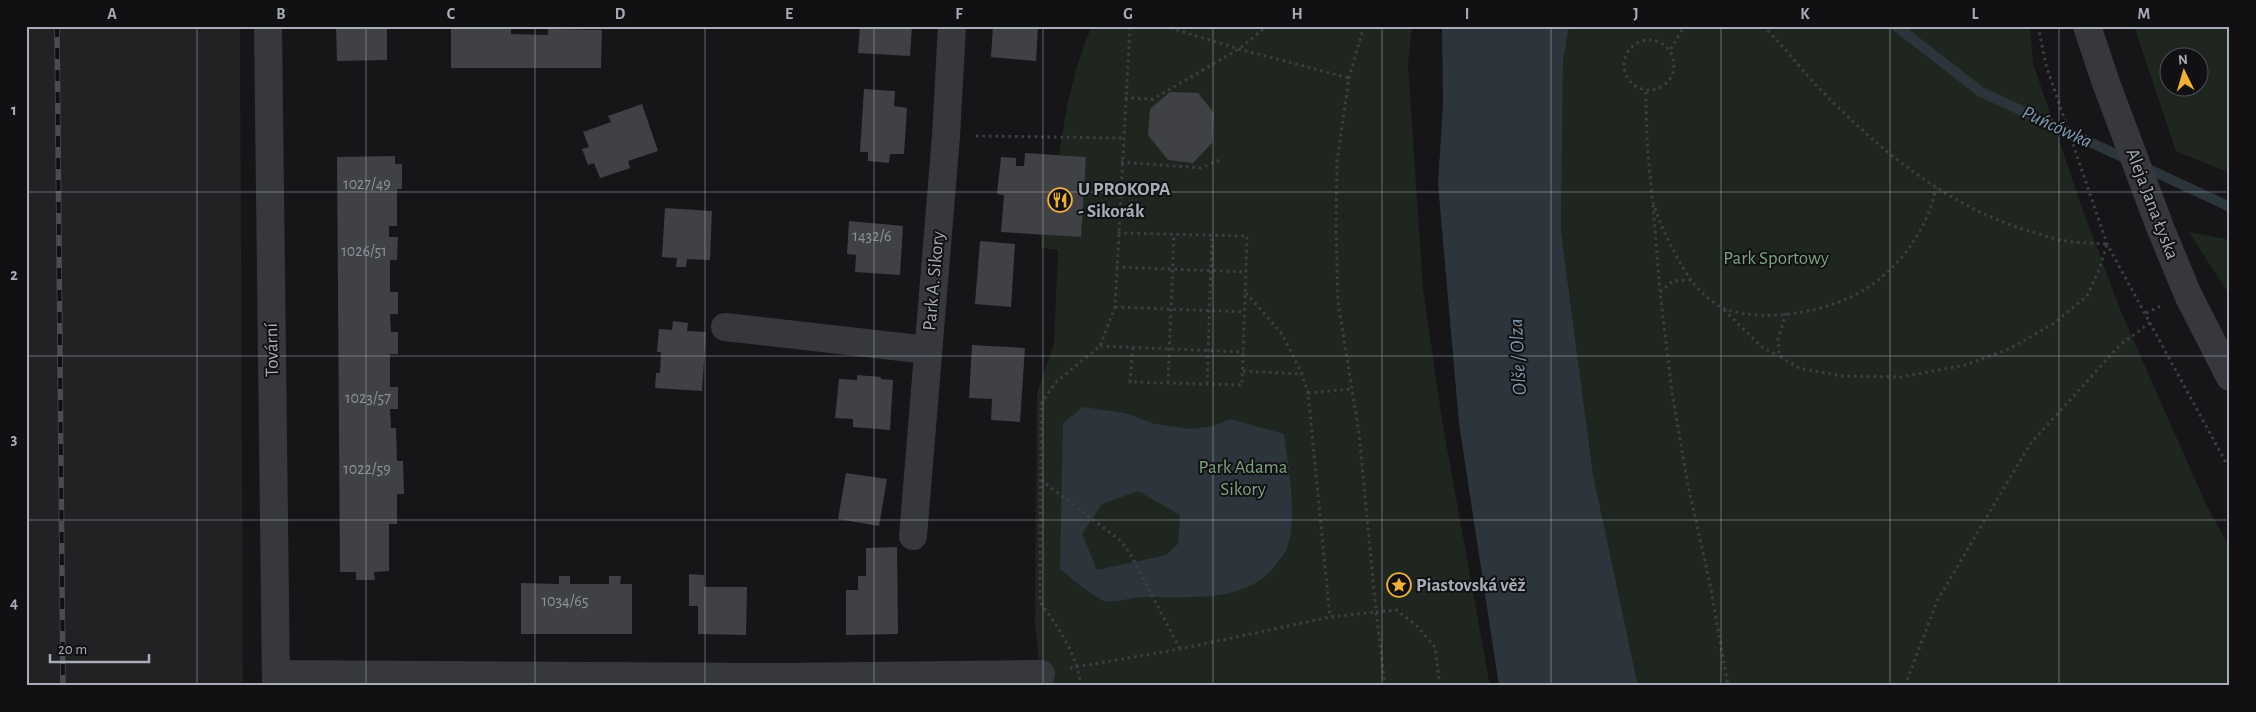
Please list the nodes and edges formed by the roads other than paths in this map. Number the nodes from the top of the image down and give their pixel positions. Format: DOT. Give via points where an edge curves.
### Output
graph roads {
  1 [pos="268,26"];
  2 [pos="952,26"];
  3 [pos="2087,26"];
  4 [pos="725,327"];
  5 [pos="928,350"];
  6 [pos="2230,377"];
  7 [pos="913,536"];
  8 [pos="1041,674"];
  9 [pos="276,680"];
  10 [pos="782,681"];
  1 -- 9 [label="street, Tovární"];
  2 -- 5 [label="street, Park A. Sikory"];
  3 -- 6 [label="street, Aleja Jana Łyska" via="2167,244 2188,295"];
  4 -- 5 [label="street"];
  5 -- 7 [label="street, Park A. Sikory"];
  8 -- 10 [label="street, Tovární"];
  9 -- 10 [label="street, Tovární"];
}
